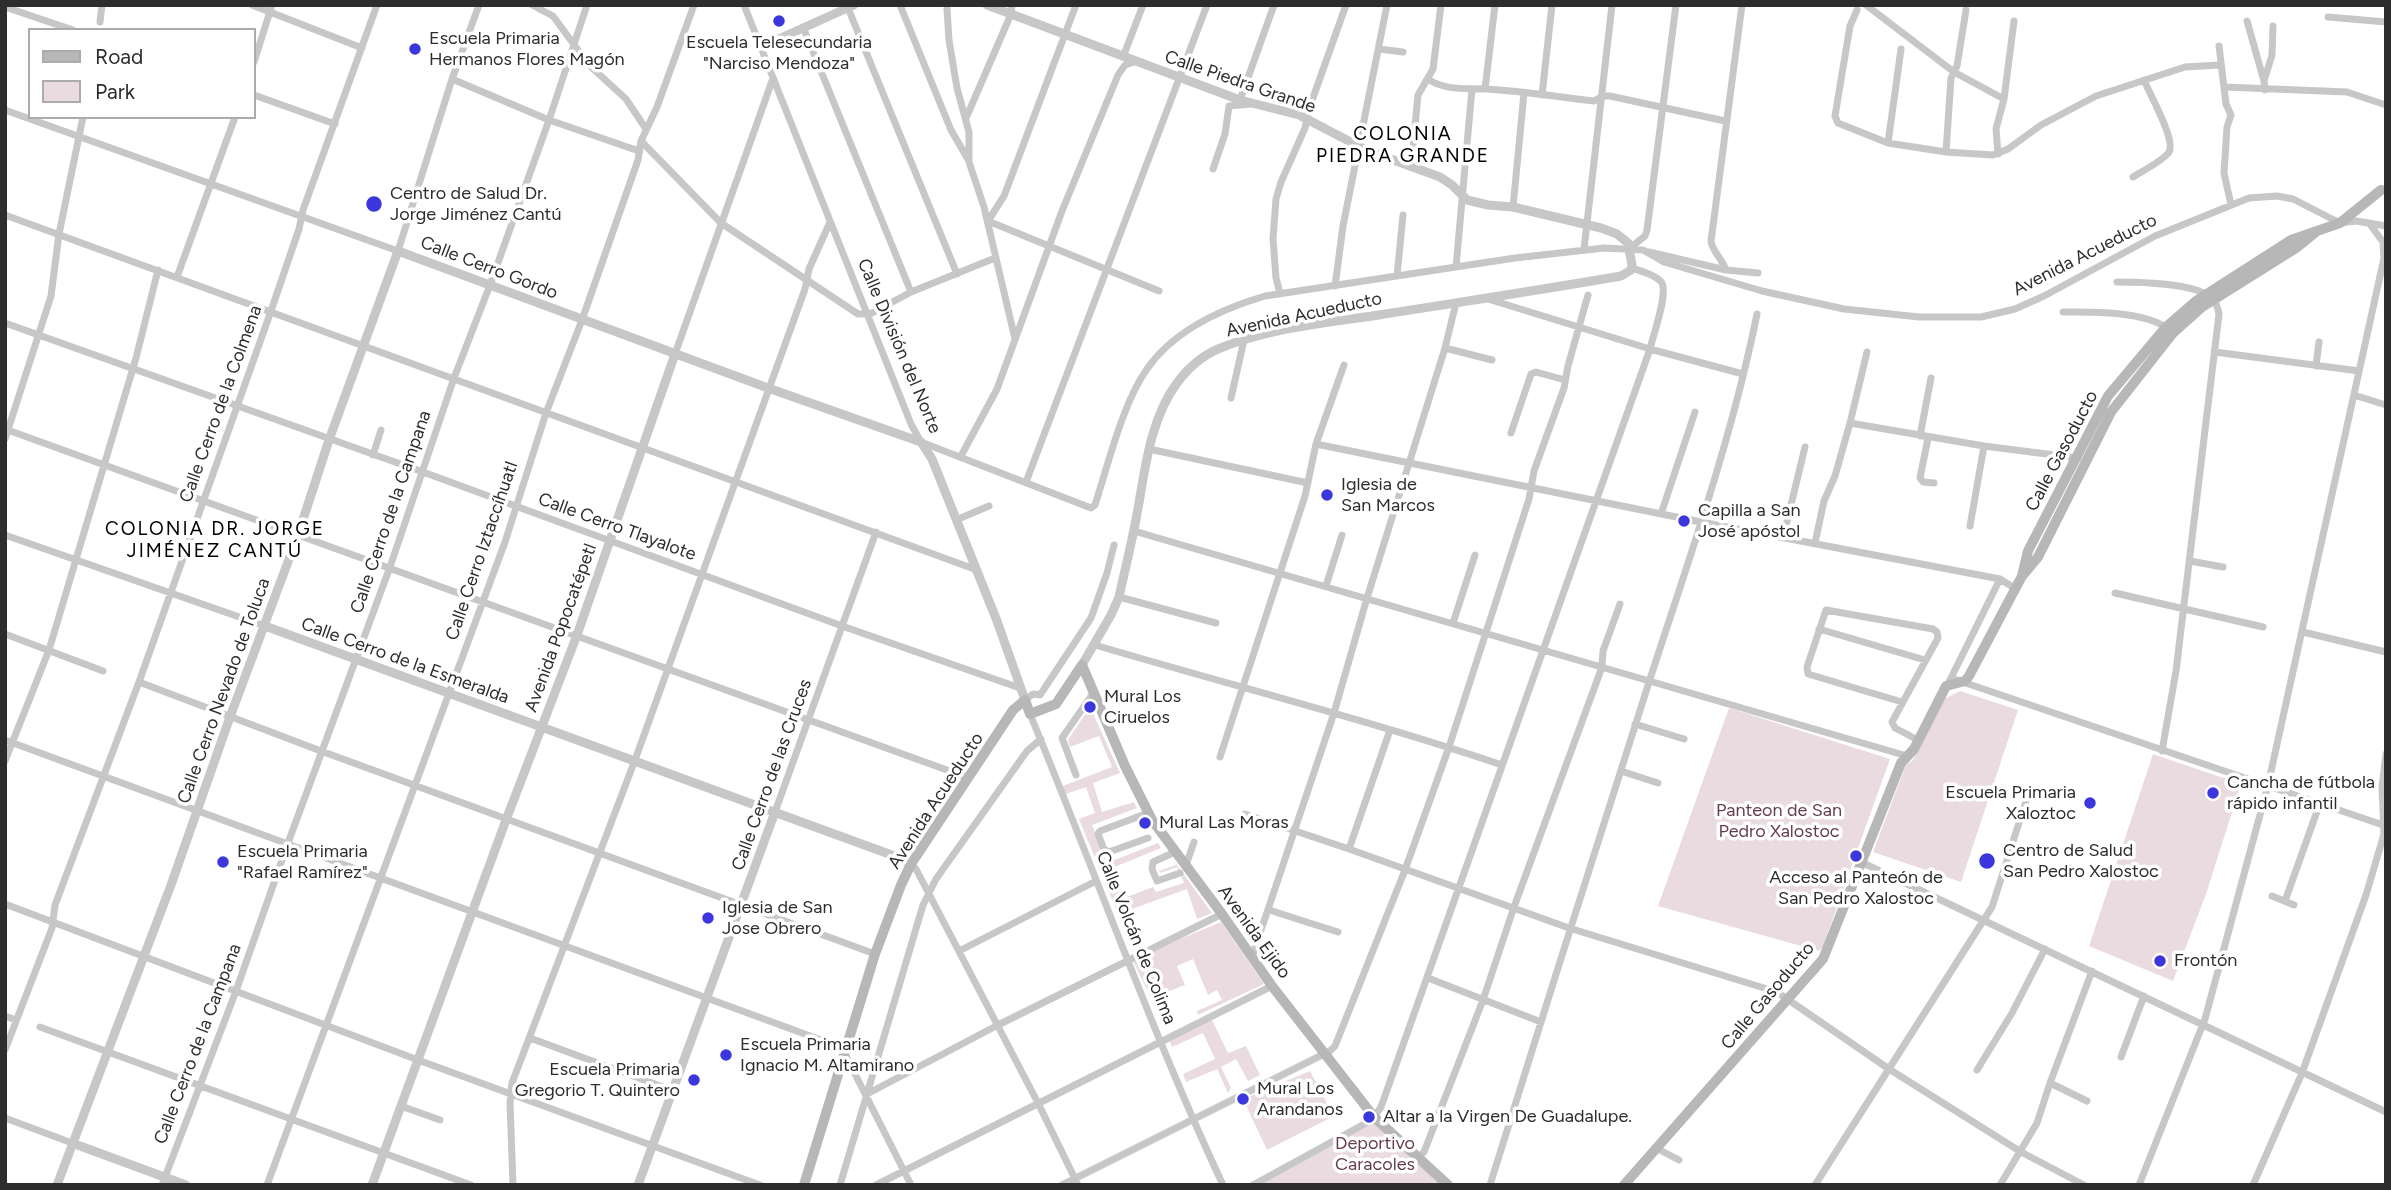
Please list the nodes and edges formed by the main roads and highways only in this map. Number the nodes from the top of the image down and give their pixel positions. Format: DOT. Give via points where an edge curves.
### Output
graph roads {
  1 [pos="2381,190"];
  2 [pos="1082,664"];
  3 [pos="1025,700"];
  4 [pos="1030,714"];
  5 [pos="804,1185"];
  6 [pos="1448,1185"];
  7 [pos="1623,1185"];
  1 -- 7 [label="main road, Calle Gasoducto" via="2340,223 2317,231 2296,248 2209,297 2169,330 2080,459 2038,557 2022,576 1969,676 1962,682 1949,682 1901,763 1826,952"];
  2 -- 4 [label="main road, Avenida Acueducto" via="1056,704"];
  2 -- 6 [label="main road, Avenida Ejido" via="1148,813 1183,869 1223,914 1272,986 1374,1117"];
  3 -- 4 [label="main road, Calle Volcán de Colima"];
  3 -- 5 [label="main road, Avenida Acueducto" via="1009,715 911,864 875,954"];
}
